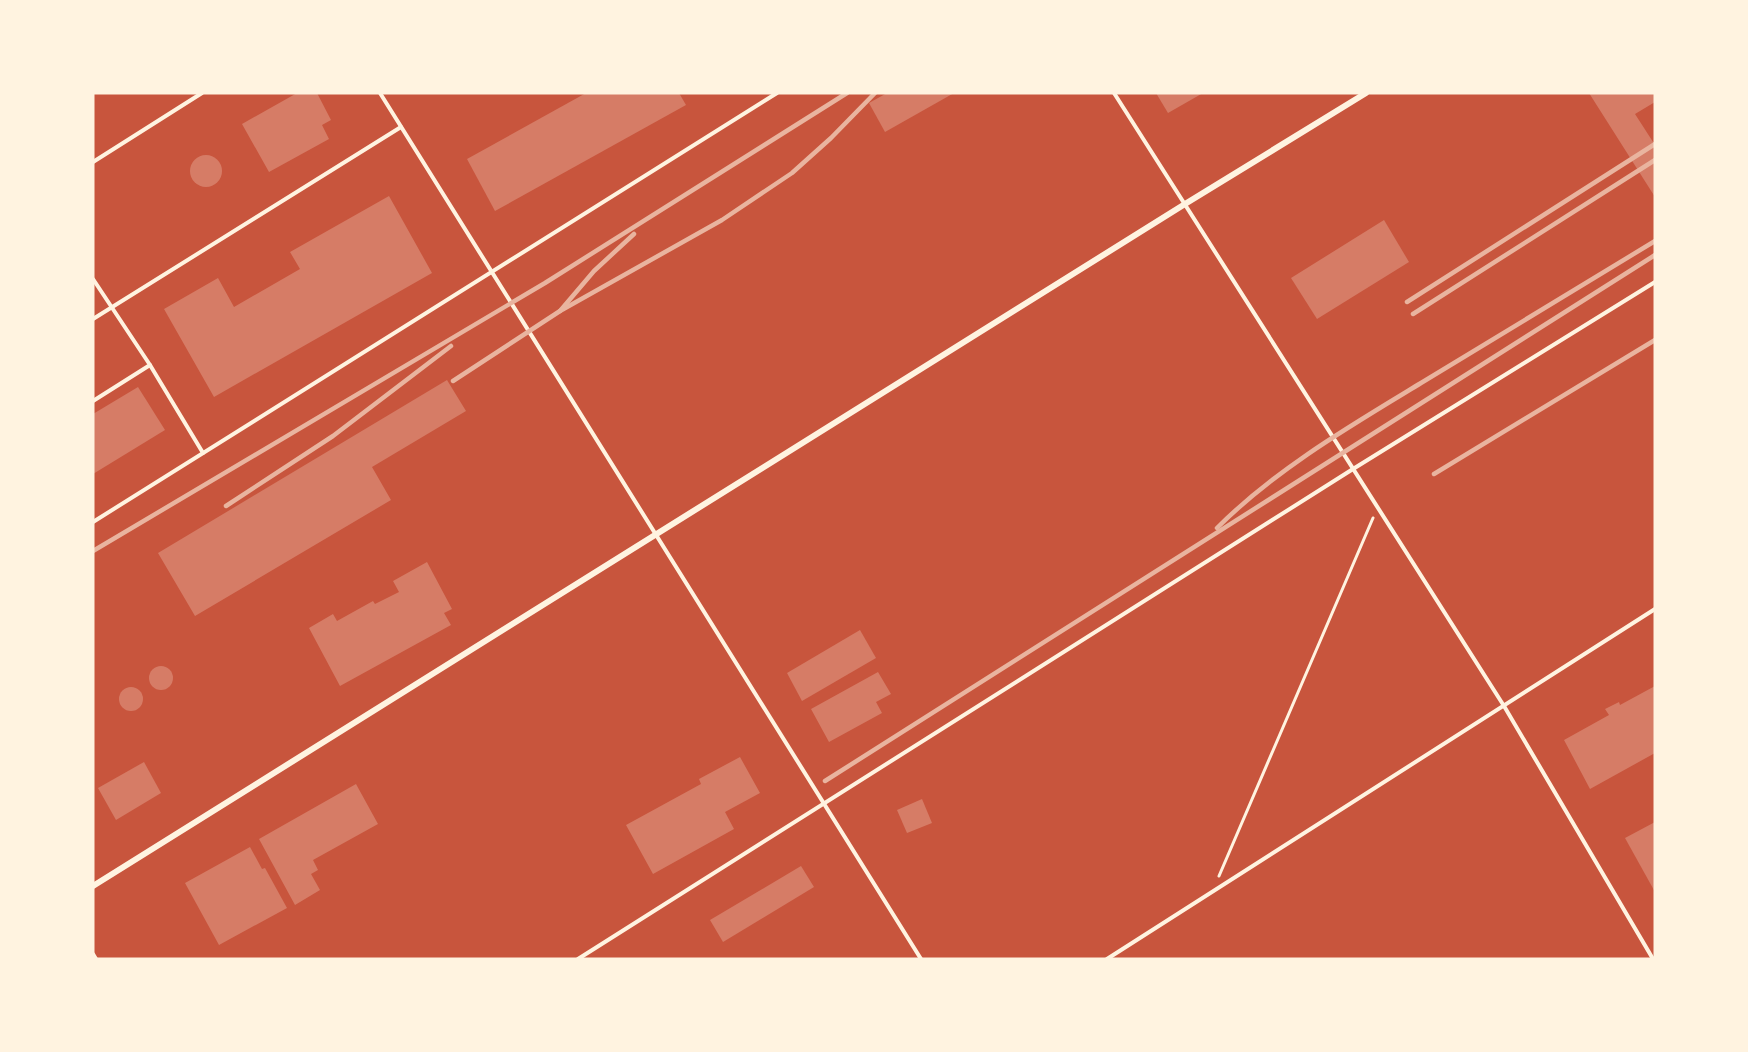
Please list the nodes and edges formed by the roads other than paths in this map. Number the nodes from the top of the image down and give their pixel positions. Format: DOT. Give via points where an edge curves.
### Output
graph roads {
  1 [pos="202,93"];
  2 [pos="380,93"];
  3 [pos="777,93"];
  4 [pos="1114,93"];
  5 [pos="1366,93"];
  6 [pos="401,127"];
  7 [pos="93,162"];
  8 [pos="1185,204"];
  9 [pos="492,272"];
  10 [pos="93,279"];
  11 [pos="1655,282"];
  12 [pos="111,308"];
  13 [pos="93,319"];
  14 [pos="150,365"];
  15 [pos="93,401"];
  16 [pos="203,453"];
  17 [pos="1353,469"];
  18 [pos="93,522"];
  19 [pos="656,535"];
  20 [pos="1655,609"];
  21 [pos="1504,706"];
  22 [pos="824,805"];
  23 [pos="93,886"];
  24 [pos="93,954"];
  25 [pos="96,959"];
  26 [pos="578,959"];
  27 [pos="921,959"];
  28 [pos="1107,959"];
  29 [pos="1653,959"];
  1 -- 7 [label="lane"];
  2 -- 6 [label="lane"];
  3 -- 9 [label="lane"];
  4 -- 8 [label="lane"];
  5 -- 8 [label="street"];
  6 -- 9 [label="lane"];
  6 -- 12 [label="lane"];
  8 -- 17 [label="lane"];
  8 -- 19 [label="street"];
  9 -- 16 [label="lane"];
  9 -- 19 [label="lane"];
  10 -- 12 [label="lane"];
  11 -- 17 [label="lane"];
  12 -- 13 [label="lane"];
  12 -- 14 [label="lane"];
  14 -- 15 [label="lane"];
  14 -- 16 [label="lane"];
  16 -- 18 [label="lane"];
  17 -- 21 [label="lane"];
  17 -- 22 [label="lane"];
  19 -- 22 [label="lane"];
  19 -- 23 [label="street"];
  20 -- 21 [label="lane"];
  21 -- 28 [label="lane"];
  21 -- 29 [label="lane"];
  22 -- 26 [label="lane"];
  22 -- 27 [label="lane"];
  24 -- 25 [label="lane"];
}
